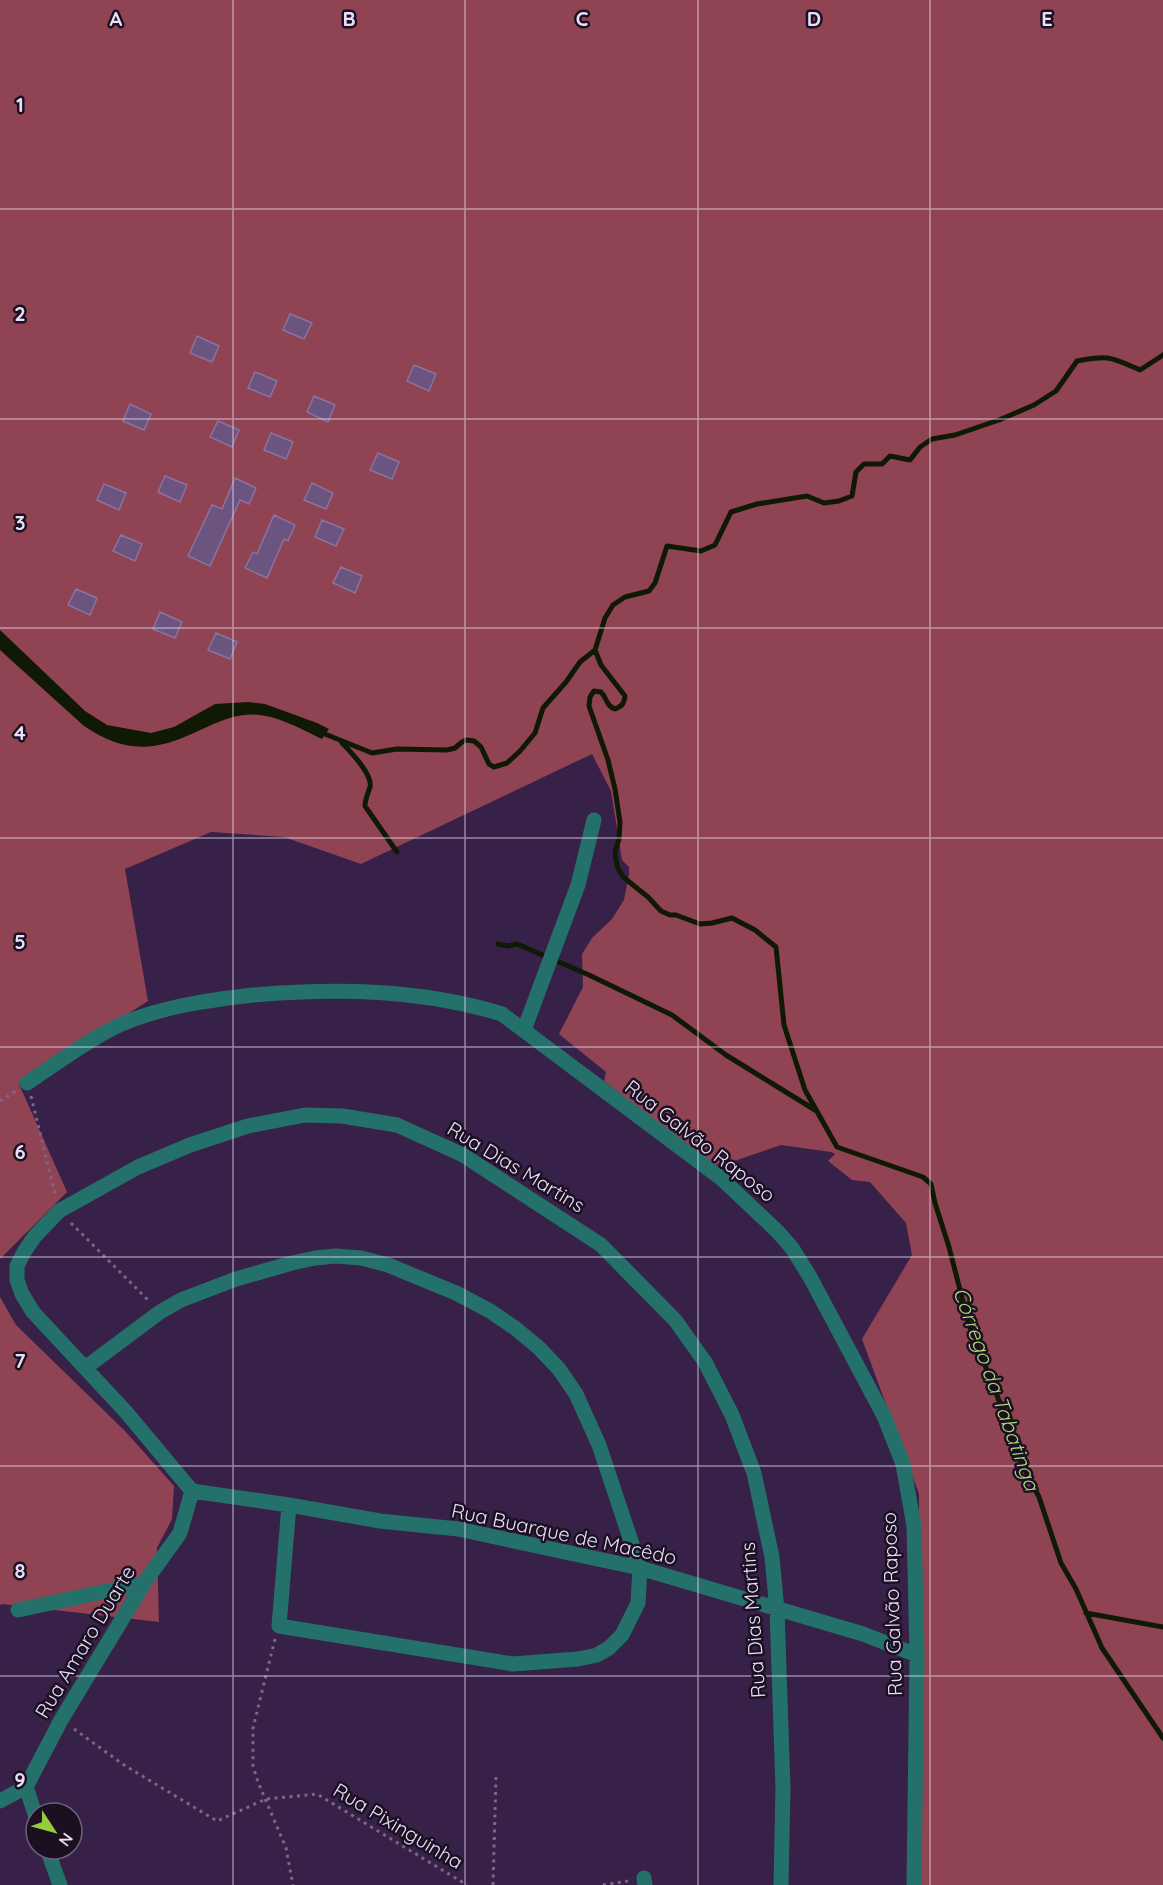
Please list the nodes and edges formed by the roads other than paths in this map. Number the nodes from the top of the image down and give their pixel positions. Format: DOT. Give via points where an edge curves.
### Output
graph roads {
  1 [pos="594,820"];
  2 [pos="524,1030"];
  3 [pos="27,1083"];
  4 [pos="85,1368"];
  5 [pos="192,1491"];
  6 [pos="289,1505"];
  7 [pos="640,1568"];
  8 [pos="144,1583"];
  9 [pos="18,1610"];
  10 [pos="777,1610"];
  11 [pos="917,1655"];
  12 [pos="26,1786"];
  13 [pos="31,1801"];
  14 [pos="0,1802"];
  15 [pos="51,1861"];
  16 [pos="60,1885"];
  17 [pos="781,1885"];
  18 [pos="914,1885"];
  1 -- 2 [label="street" via="578,885"];
  2 -- 3 [label="street, Rua Galvão Raposo" via="502,1014 428,997 350,991 218,999 124,1023"];
  2 -- 11 [label="street, Rua Galvão Raposo" via="722,1179 792,1248 884,1416 903,1464 914,1526"];
  4 -- 5 [label="street, Rua Dias Martins"];
  4 -- 7 [label="street" via="160,1312 236,1280 315,1258 361,1258 388,1265 490,1311 539,1348 565,1378 599,1445"];
  4 -- 10 [label="street, Rua Dias Martins" via="33,1312 17,1280 17,1266 24,1252 59,1211 138,1167 248,1126 305,1115 342,1116 397,1125 463,1155 602,1245 675,1320 705,1362 732,1415 754,1473 772,1557"];
  5 -- 6 [label="street, Rua Buarque de Macêdo"];
  5 -- 8 [label="street, Rua Amaro Duarte" via="180,1533"];
  6 -- 7 [label="street, Rua Buarque de Macêdo" via="380,1521 458,1529"];
  6 -- 7 [label="street" via="279,1626 513,1664 578,1659 597,1655 621,1635 638,1603"];
  7 -- 10 [label="street, Rua Buarque de Macêdo"];
  8 -- 9 [label="street"];
  8 -- 12 [label="street, Rua Amaro Duarte"];
  10 -- 11 [label="street, Rua Buarque de Macêdo" via="863,1634"];
  10 -- 17 [label="street, Rua Dias Martins" via="783,1788"];
  11 -- 18 [label="street, Rua Galvão Raposo"];
  12 -- 13 [label="street"];
  12 -- 14 [label="street"];
  15 -- 16 [label="street"];
}
